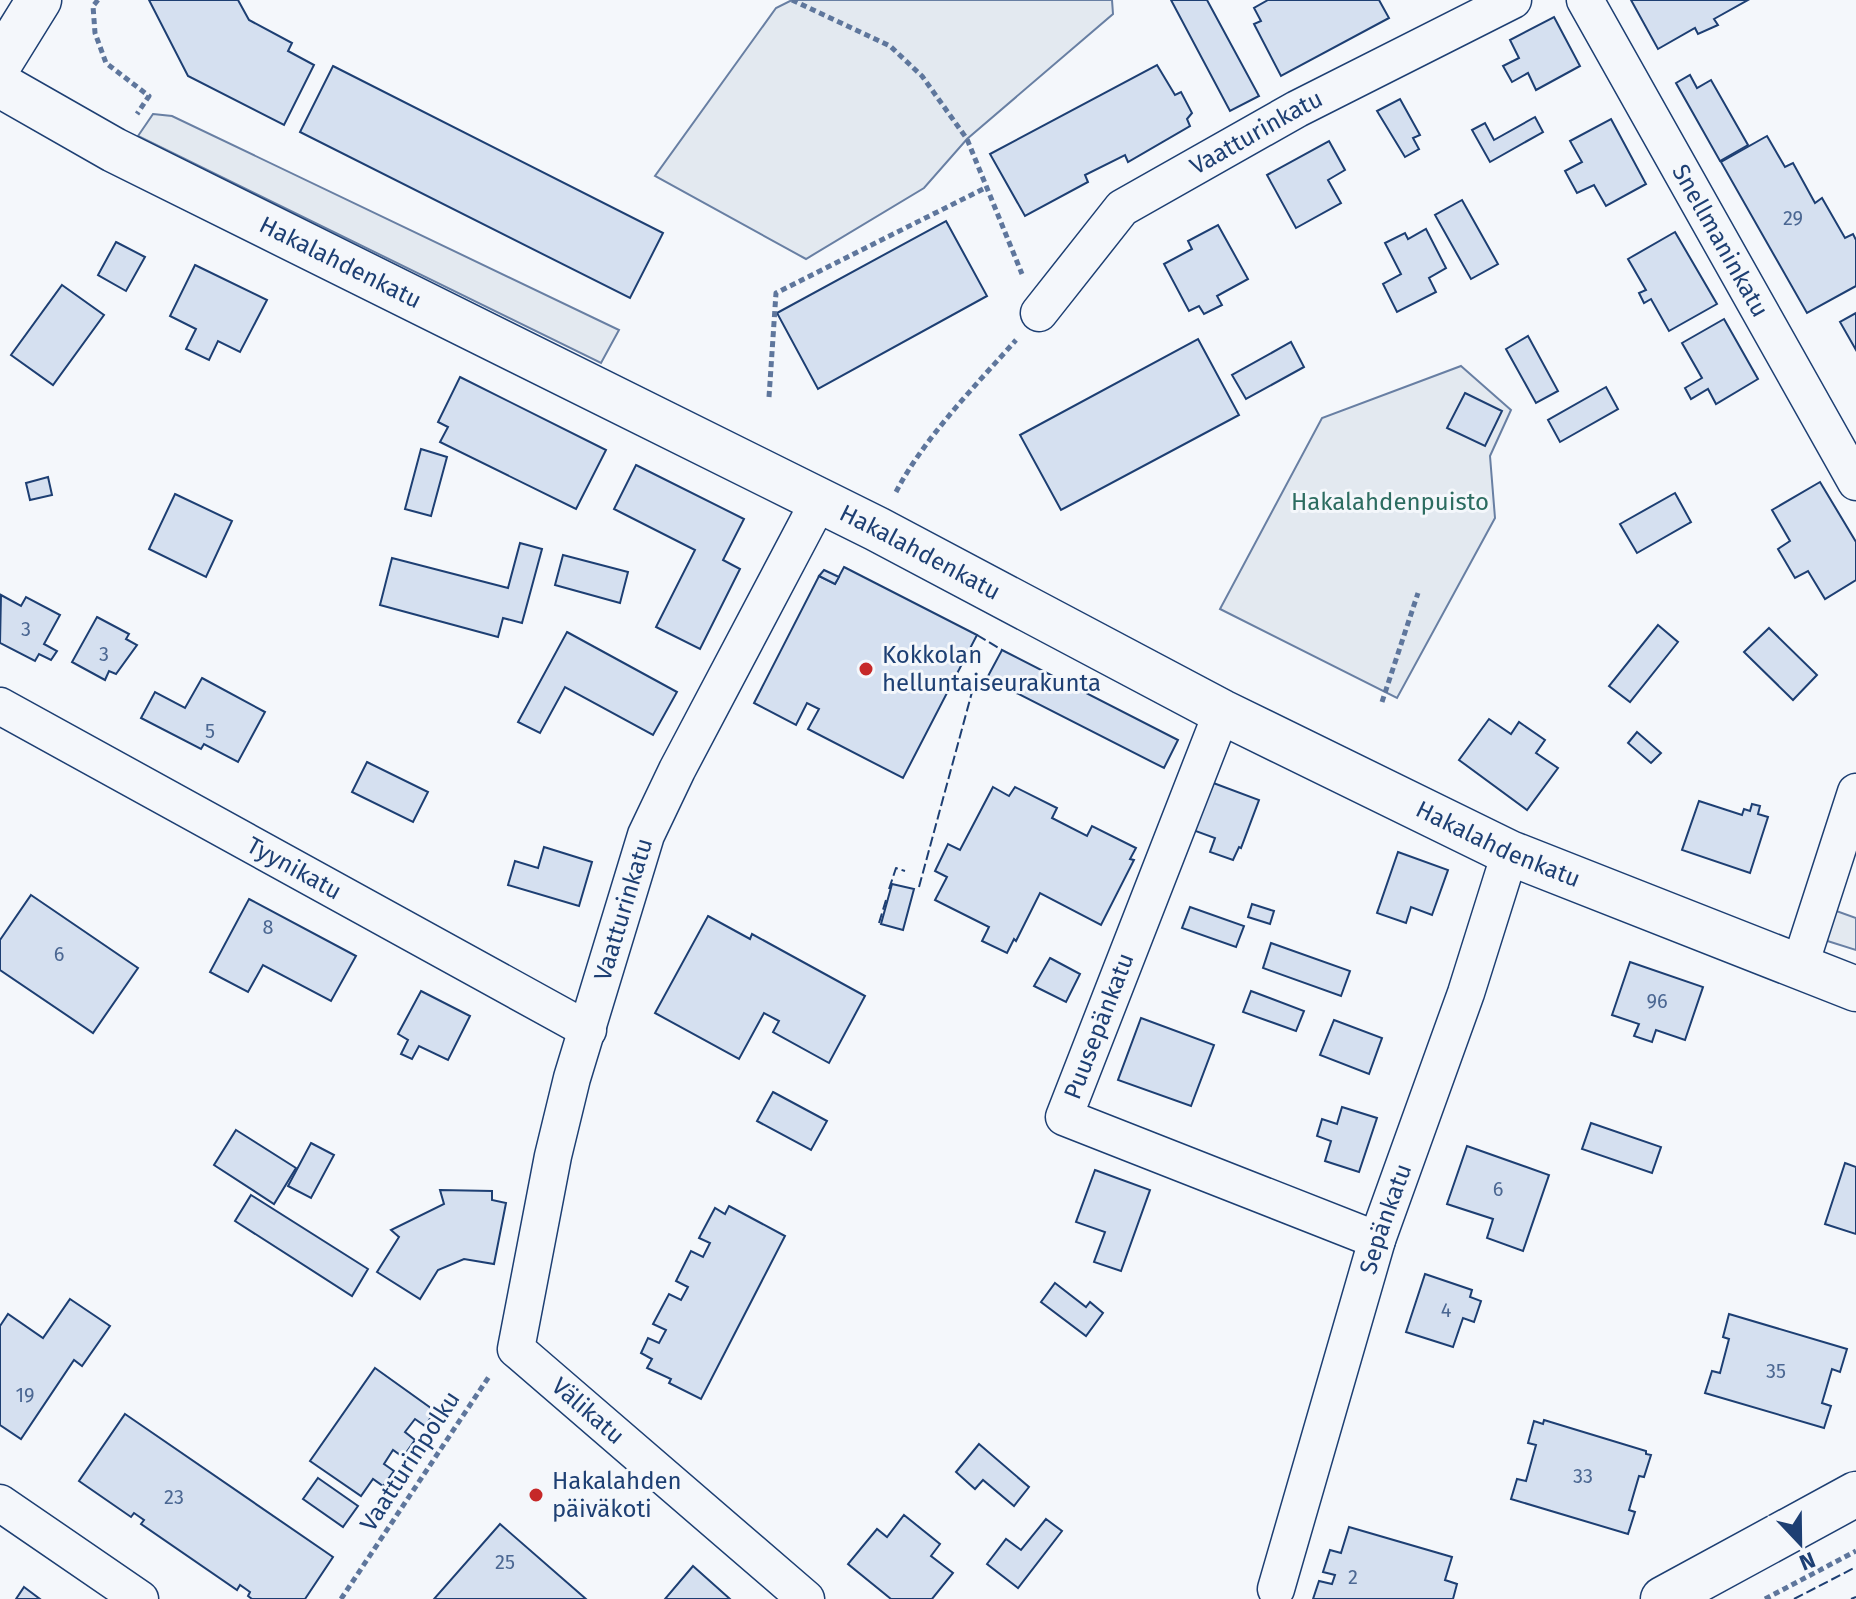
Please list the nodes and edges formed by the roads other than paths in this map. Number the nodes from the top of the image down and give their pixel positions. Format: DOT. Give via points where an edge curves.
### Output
graph roads {
  1 [pos="39,0"];
  2 [pos="1513,0"];
  3 [pos="1585,0"];
  4 [pos="0,63"];
  5 [pos="0,85"];
  6 [pos="1039,313"];
  7 [pos="1856,482"];
  8 [pos="819,501"];
  9 [pos="0,706"];
  10 [pos="1222,712"];
  11 [pos="1856,792"];
  12 [pos="1510,853"];
  13 [pos="1799,968"];
  14 [pos="1856,989"];
  15 [pos="588,1030"];
  16 [pos="1377,1240"];
  17 [pos="516,1349"];
  18 [pos="1856,1494"];
  19 [pos="0,1503"];
  20 [pos="1276,1589"];
  21 [pos="140,1599"];
  22 [pos="806,1599"];
  23 [pos="1663,1599"];
  1 -- 4 [label="street"];
  2 -- 6 [label="street, Vaatturinkatu" via="1297,109 1122,208"];
  3 -- 7 [label="street, Snellmaninkatu"];
  5 -- 8 [label="street, Hakalahdenkatu" via="114,150"];
  8 -- 10 [label="street, Hakalahdenkatu"];
  8 -- 15 [label="street, Vaatturinkatu" via="646,835"];
  9 -- 15 [label="street, Tyynikatu"];
  10 -- 12 [label="street, Hakalahdenkatu"];
  10 -- 16 [label="street, Puusepänkatu" via="1064,1117"];
  11 -- 13 [label="street"];
  12 -- 13 [label="street, Hakalahdenkatu"];
  12 -- 16 [label="street, Sepänkatu"];
  13 -- 14 [label="street, Hakalahdenkatu"];
  15 -- 17 [label="street, Vaatturinkatu" via="553,1156"];
  16 -- 20 [label="street, Sepänkatu"];
  17 -- 22 [label="street, Välikatu"];
  18 -- 23 [label="street"];
  19 -- 21 [label="street"];
}
